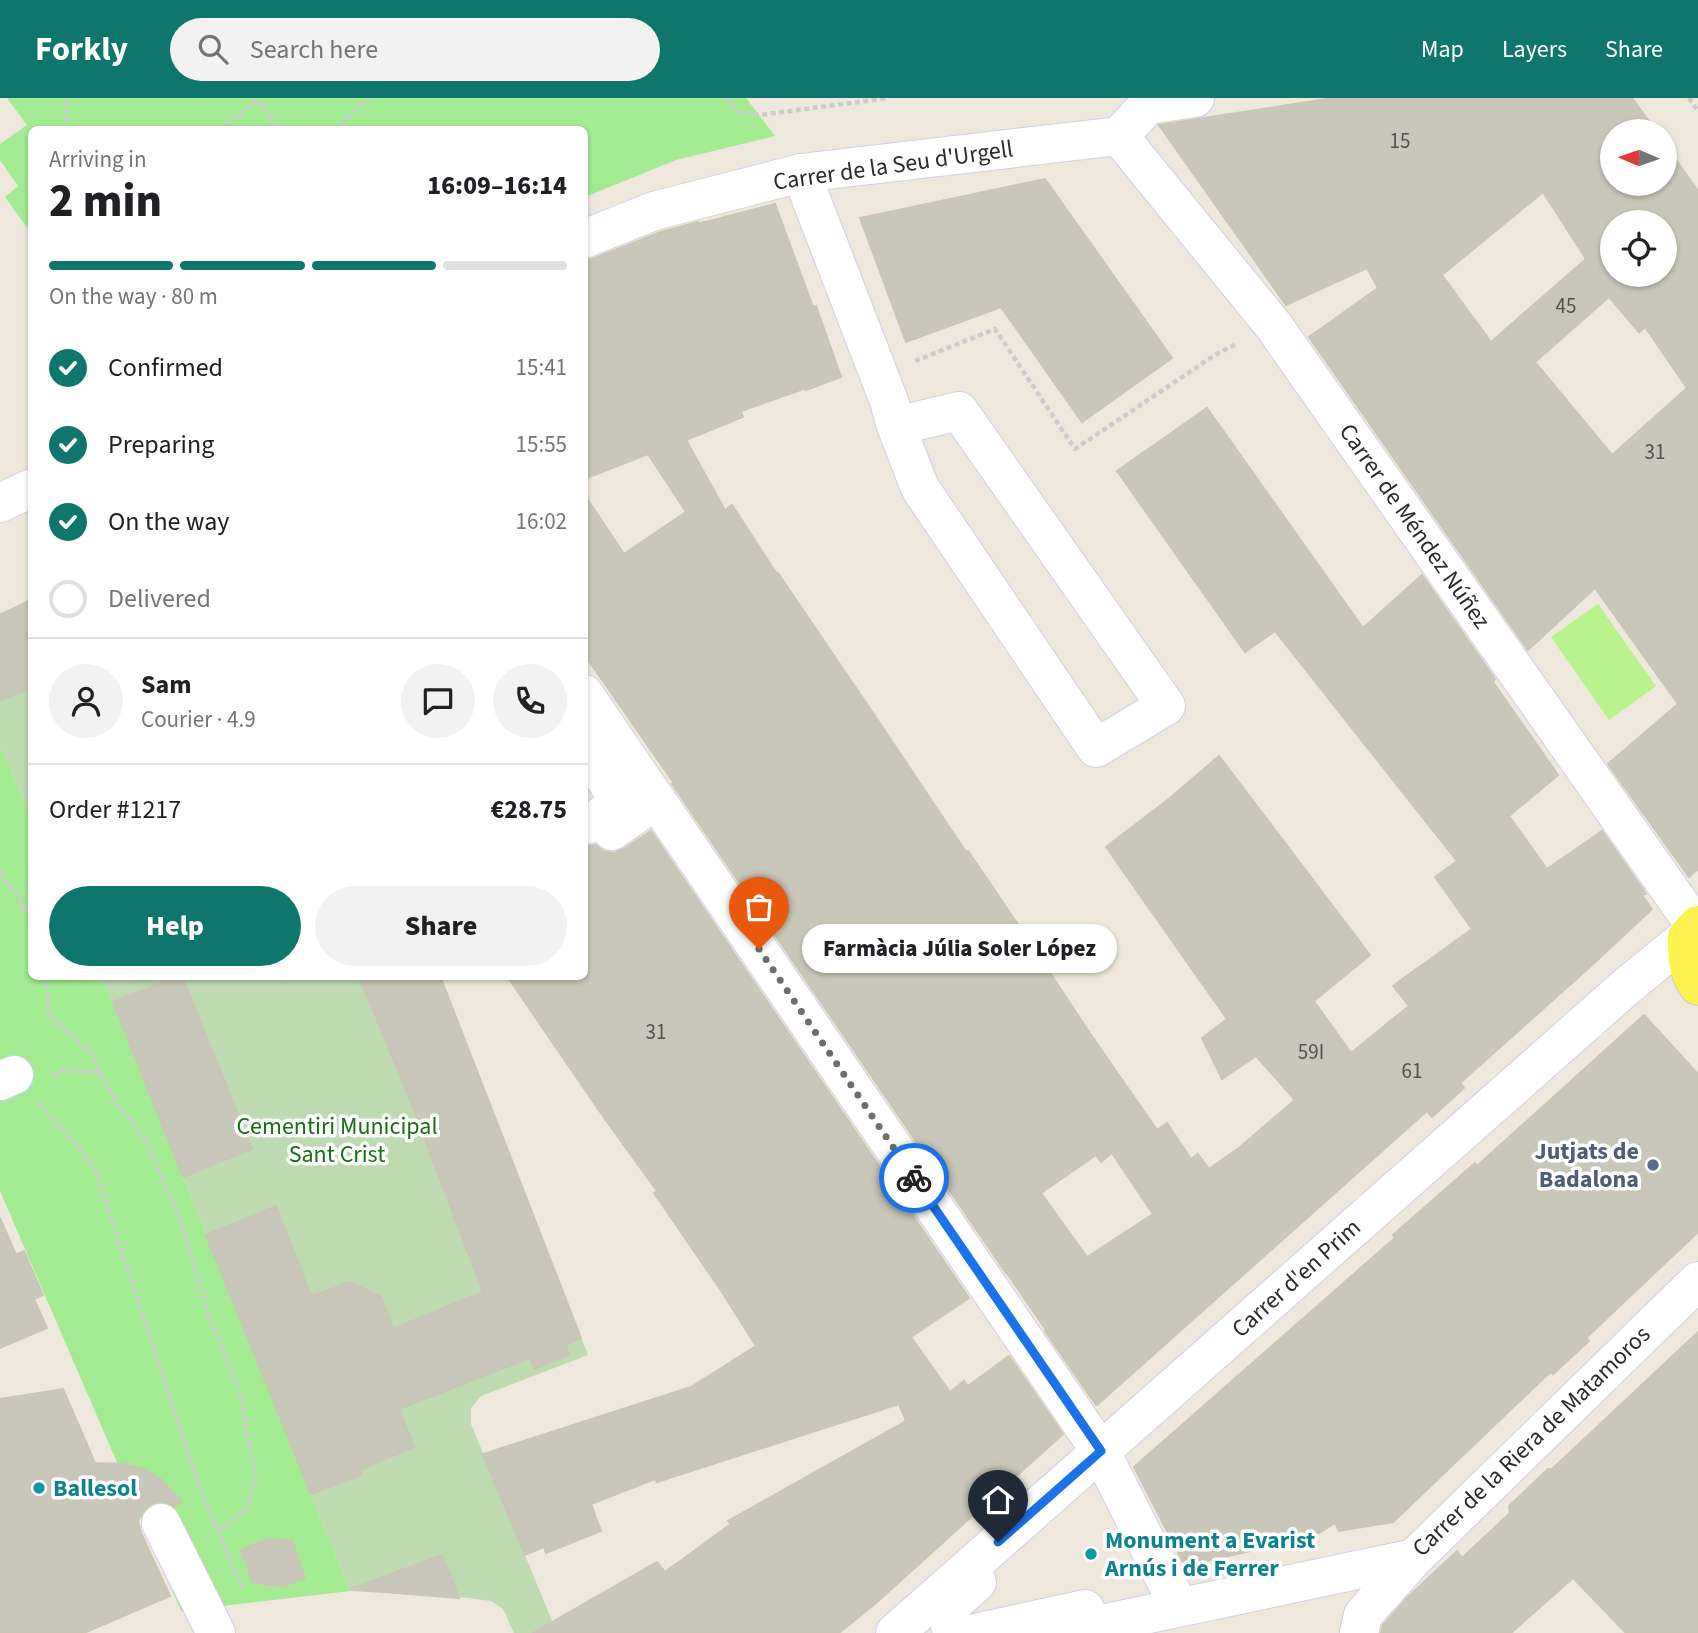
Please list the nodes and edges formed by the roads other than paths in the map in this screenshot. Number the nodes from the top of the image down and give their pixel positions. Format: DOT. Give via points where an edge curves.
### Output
graph roads {
  1 [pos="1195,98"];
  2 [pos="1119,136"];
  3 [pos="801,173"];
  4 [pos="588,237"];
  5 [pos="892,414"];
  6 [pos="28,490"];
  7 [pos="0,503"];
  8 [pos="588,700"];
  9 [pos="588,754"];
  10 [pos="588,824"];
  11 [pos="1694,930"];
  12 [pos="1698,986"];
  13 [pos="1698,1281"];
  14 [pos="1101,1451"];
  15 [pos="161,1523"];
  16 [pos="1414,1558"];
  17 [pos="1179,1608"];
  18 [pos="216,1633"];
  19 [pos="895,1633"];
  20 [pos="962,1633"];
  21 [pos="975,1633"];
  22 [pos="1059,1633"];
  23 [pos="1359,1633"];
  1 -- 2 [label="street" via="1148,104"];
  2 -- 3 [label="street, Carrer de la Seu d'Urgell"];
  2 -- 11 [label="street, Carrer de Méndez Núñez" via="1273,325"];
  3 -- 4 [label="street, Carrer de la Seu d'Urgell" via="654,211"];
  3 -- 5 [label="street"];
  5 -- 5 [label="street" via="920,488 1096,748 1166,706 959,411"];
  6 -- 7 [label="street"];
  8 -- 14 [label="street"];
  9 -- 10 [label="street" via="618,798 632,787 645,805 612,831 602,815"];
  11 -- 12 [label="main road" via="1687,958"];
  11 -- 14 [label="street, Carrer d'en Prim"];
  13 -- 16 [label="street, Carrer de la Riera de Matamoros"];
  14 -- 17 [label="street"];
  14 -- 19 [label="street, Carrer d'en Prim"];
  15 -- 18 [label="street"];
  16 -- 17 [label="street, Carrer de la Riera de Matamoros"];
  16 -- 23 [label="street" via="1363,1615"];
  17 -- 22 [label="street, Carrer de la Riera de Matamoros"];
  20 -- 21 [label="street" via="950,1625 949,1607 1084,1486 1102,1491 1149,1581 1140,1597"];
}
